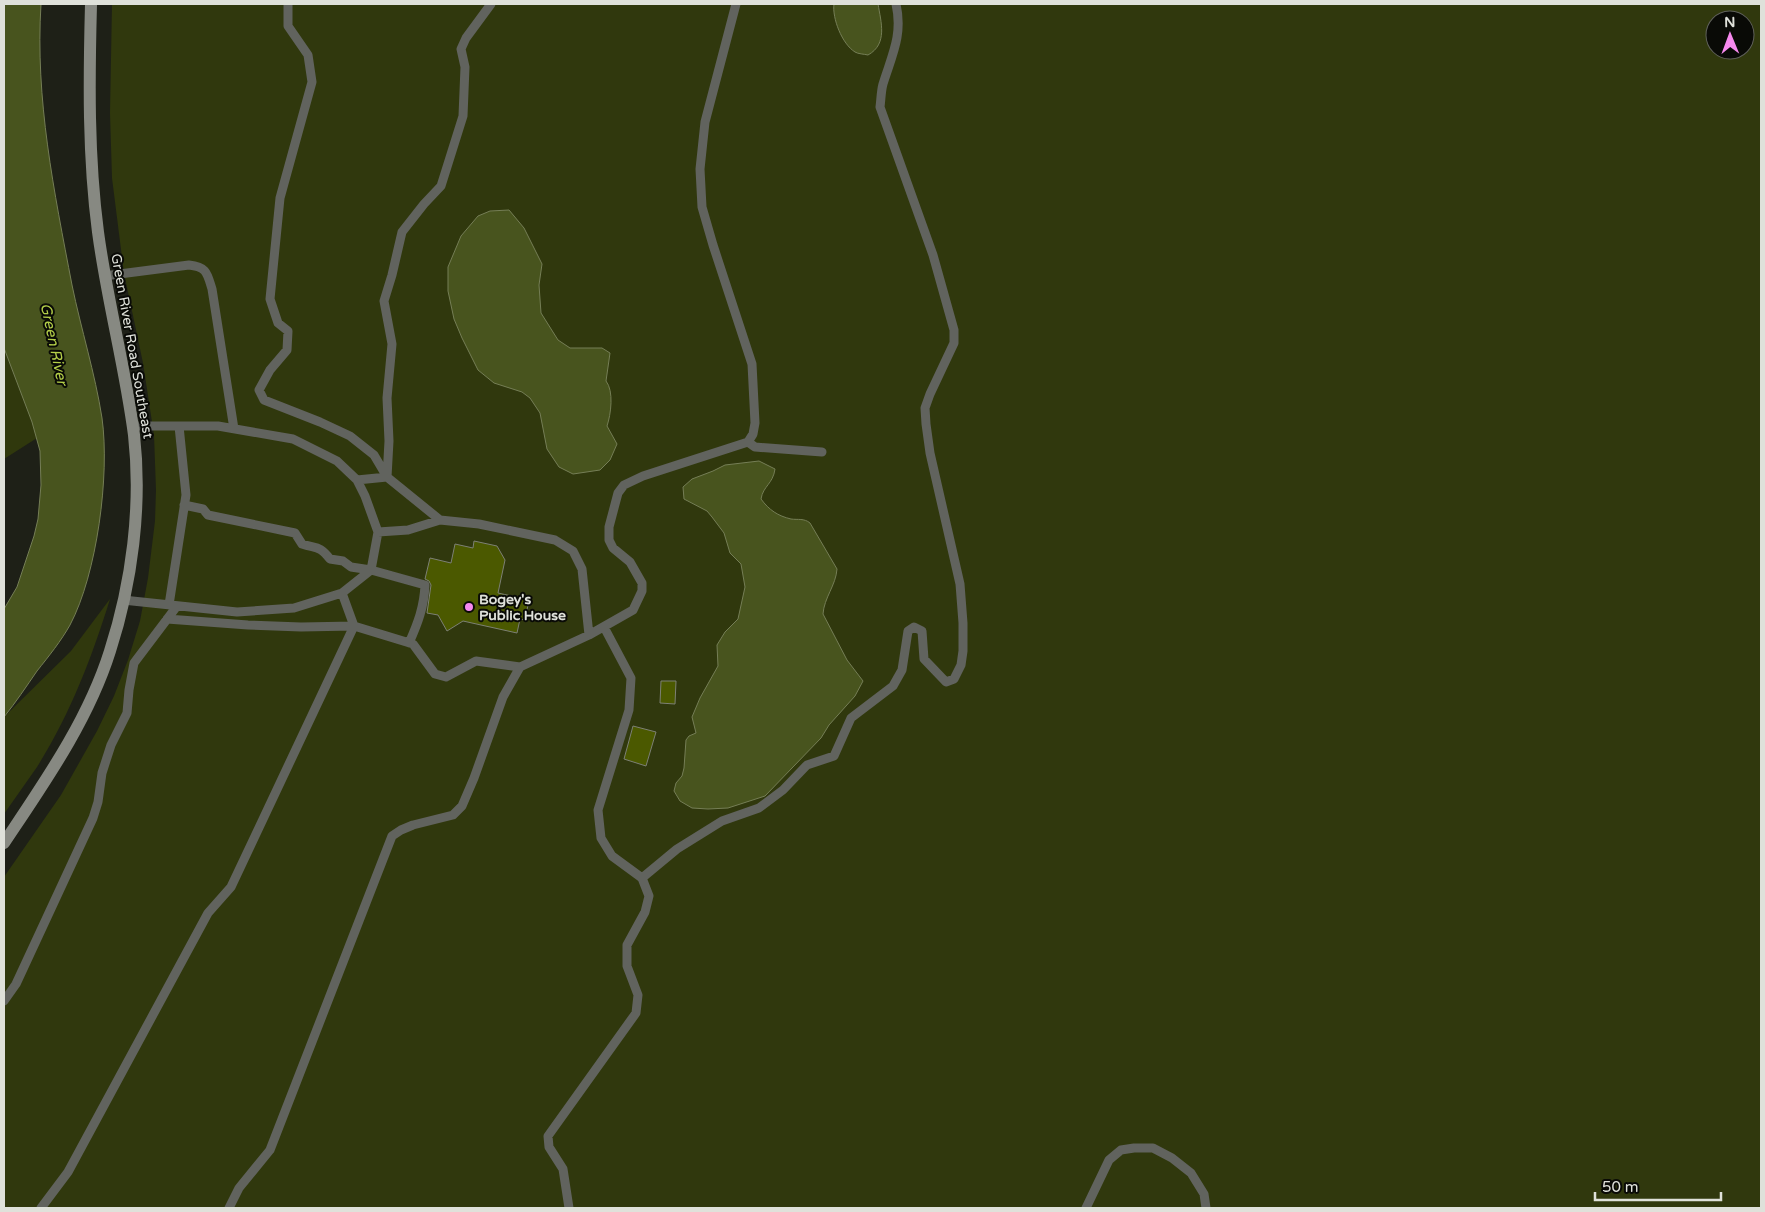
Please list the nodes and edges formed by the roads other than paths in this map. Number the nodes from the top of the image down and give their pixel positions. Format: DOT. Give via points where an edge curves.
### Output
graph roads {
  1 [pos="91,4"];
  2 [pos="288,4"];
  3 [pos="491,4"];
  4 [pos="736,4"];
  5 [pos="896,4"];
  6 [pos="104,276"];
  7 [pos="132,426"];
  8 [pos="179,426"];
  9 [pos="234,429"];
  10 [pos="748,442"];
  11 [pos="822,452"];
  12 [pos="387,477"];
  13 [pos="357,480"];
  14 [pos="184,505"];
  15 [pos="440,520"];
  16 [pos="378,532"];
  17 [pos="371,570"];
  18 [pos="342,593"];
  19 [pos="123,600"];
  20 [pos="173,605"];
  21 [pos="167,619"];
  22 [pos="354,626"];
  23 [pos="604,627"];
  24 [pos="589,635"];
  25 [pos="409,643"];
  26 [pos="520,667"];
  27 [pos="4,843"];
  28 [pos="642,878"];
  29 [pos="4,1001"];
  30 [pos="41,1208"];
  31 [pos="229,1208"];
  32 [pos="569,1208"];
  33 [pos="1086,1208"];
  34 [pos="1206,1208"];
  1 -- 6 [label="street, Green River Road Southeast" via="92,180"];
  2 -- 12 [label="lane" via="288,26 308,55 312,82 280,198 270,299 278,323 288,331 287,350 259,390 264,400 350,436 374,456"];
  3 -- 12 [label="lane" via="461,49 465,67 463,116 441,186 402,232 384,301 392,344 387,398"];
  4 -- 10 [label="lane" via="705,122 700,168 702,207 712,245 752,364 755,423"];
  5 -- 28 [label="lane" via="900,18 897,44 882,86 880,107 933,255 954,330 954,344 925,408 930,453 960,584 964,623 961,665 954,679 946,682 924,659 922,631 914,627 908,631 902,670 893,686 851,718 834,756 807,765 783,790 759,808 722,821 677,848"];
  6 -- 7 [label="street, Green River Road Southeast"];
  6 -- 9 [label="lane" via="189,265 200,266 207,273"];
  7 -- 8 [label="lane"];
  7 -- 19 [label="street, Green River Road Southeast" via="136,463 135,520"];
  8 -- 9 [label="lane"];
  8 -- 14 [label="lane" via="186,495"];
  9 -- 13 [label="lane" via="293,439 336,461"];
  10 -- 11 [label="lane" via="755,447"];
  10 -- 23 [label="lane" via="624,485 618,493 609,527 610,540 613,548 634,567 642,583 642,591 633,610"];
  12 -- 13 [label="lane"];
  12 -- 15 [label="lane"];
  13 -- 16 [label="lane"];
  14 -- 17 [label="lane" via="203,509 208,515 295,533 302,544 316,546 330,559"];
  14 -- 20 [label="lane"];
  15 -- 16 [label="lane" via="408,530"];
  15 -- 24 [label="lane" via="479,524 555,540 574,550 582,570"];
  16 -- 17 [label="lane"];
  17 -- 18 [label="lane"];
  17 -- 25 [label="lane" via="425,585 421,616"];
  18 -- 20 [label="lane" via="294,608 237,612"];
  18 -- 22 [label="lane"];
  19 -- 20 [label="lane"];
  19 -- 27 [label="street, Green River Road Southeast" via="109,653 79,722 44,784"];
  20 -- 21 [label="lane"];
  21 -- 22 [label="lane" via="301,627"];
  21 -- 29 [label="lane" via="134,663 127,713 102,773 94,818 16,984"];
  22 -- 25 [label="lane"];
  22 -- 30 [label="lane" via="231,887 208,913 68,1172"];
  23 -- 24 [label="lane"];
  23 -- 28 [label="lane" via="631,678 629,710 598,810 601,838 612,856"];
  24 -- 26 [label="lane"];
  25 -- 26 [label="lane" via="435,674 446,677 476,661"];
  26 -- 31 [label="lane" via="503,697 462,806 453,815 414,825 392,836 270,1150 239,1188"];
  28 -- 32 [label="lane" via="649,896 645,912 627,945 627,966 638,995 636,1013 548,1136 549,1148 563,1169"];
  33 -- 34 [label="lane" via="1109,1160 1120,1150 1153,1148 1191,1173 1204,1194"];
}
